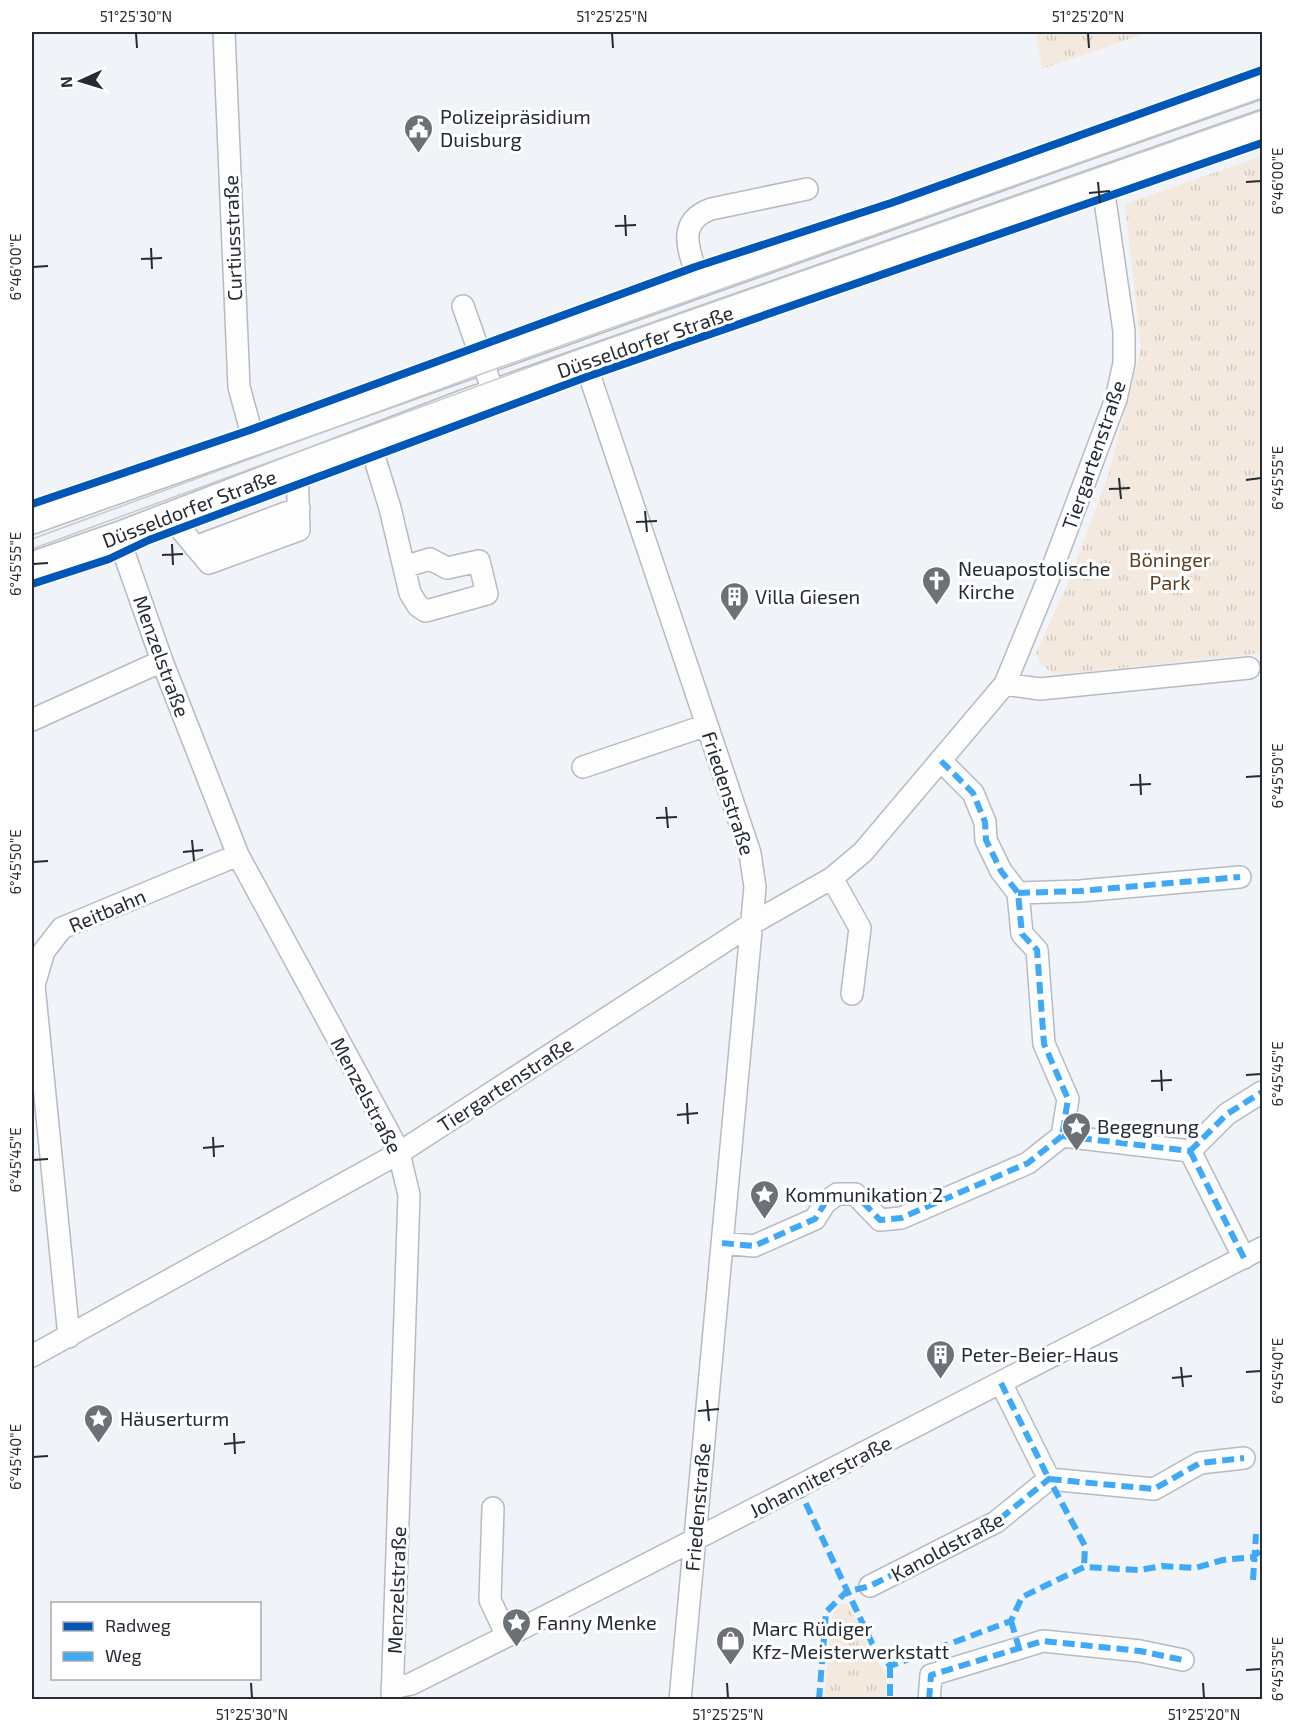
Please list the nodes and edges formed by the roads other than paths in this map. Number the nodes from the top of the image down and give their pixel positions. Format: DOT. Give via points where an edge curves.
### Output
graph roads {
  1 [pos="224,32"];
  2 [pos="1263,84"];
  3 [pos="1263,124"];
  4 [pos="1102,180"];
  5 [pos="807,189"];
  6 [pos="700,284"];
  7 [pos="463,306"];
  8 [pos="483,361"];
  9 [pos="585,362"];
  10 [pos="494,394"];
  11 [pos="369,440"];
  12 [pos="254,442"];
  13 [pos="297,467"];
  14 [pos="168,515"];
  15 [pos="32,520"];
  16 [pos="118,536"];
  17 [pos="32,566"];
  18 [pos="404,567"];
  19 [pos="162,661"];
  20 [pos="1249,668"];
  21 [pos="1005,684"];
  22 [pos="32,720"];
  23 [pos="707,725"];
  24 [pos="941,761"];
  25 [pos="583,767"];
  26 [pos="238,855"];
  27 [pos="1240,877"];
  28 [pos="832,878"];
  29 [pos="1018,893"];
  30 [pos="753,923"];
  31 [pos="33,985"];
  32 [pos="852,993"];
  33 [pos="1263,1092"];
  34 [pos="1062,1136"];
  35 [pos="1190,1151"];
  36 [pos="399,1153"];
  37 [pos="722,1243"];
  38 [pos="1253,1253"];
  39 [pos="69,1336"];
  40 [pos="32,1356"];
  41 [pos="1001,1383"];
  42 [pos="1244,1458"];
  43 [pos="1049,1479"];
  44 [pos="493,1508"];
  45 [pos="693,1541"];
  46 [pos="870,1586"];
  47 [pos="507,1636"];
  48 [pos="1183,1660"];
  49 [pos="392,1694"];
  50 [pos="680,1700"];
  51 [pos="929,1700"];
  1 -- 12 [label="street, Curtiusstraße" via="239,387"];
  2 -- 6 [label="main road, Düsseldorfer Straße"];
  3 -- 4 [label="main road, Düsseldorfer Straße"];
  4 -- 9 [label="main road, Düsseldorfer Straße"];
  4 -- 21 [label="street, Tiergartenstraße" via="1119,285 1124,363 1095,460"];
  5 -- 6 [label="street" via="698,214 688,227 688,245"];
  6 -- 8 [label="main road, Düsseldorfer Straße"];
  7 -- 8 [label="street"];
  8 -- 10 [label="street"];
  8 -- 12 [label="main road, Düsseldorfer Straße"];
  9 -- 10 [label="main road, Düsseldorfer Straße"];
  9 -- 23 [label="street, Friedenstraße"];
  10 -- 11 [label="main road, Düsseldorfer Straße"];
  11 -- 13 [label="main road, Düsseldorfer Straße"];
  11 -- 18 [label="street"];
  12 -- 15 [label="main road, Düsseldorfer Straße"];
  13 -- 14 [label="main road, Düsseldorfer Straße"];
  13 -- 14 [label="street" via="299,508 195,547"];
  14 -- 16 [label="main road, Düsseldorfer Straße"];
  16 -- 17 [label="main road, Düsseldorfer Straße"];
  16 -- 19 [label="street, Menzelstraße"];
  19 -- 22 [label="street"];
  19 -- 26 [label="street, Menzelstraße"];
  20 -- 21 [label="street" via="1040,689"];
  21 -- 24 [label="street, Tiergartenstraße"];
  23 -- 25 [label="street"];
  23 -- 30 [label="street, Friedenstraße" via="750,853 755,887"];
  24 -- 28 [label="street, Tiergartenstraße" via="863,852"];
  24 -- 29 [label="street" via="973,793 985,822 986,840 1001,871"];
  26 -- 31 [label="street, Reitbahn" via="62,928 44,951"];
  26 -- 36 [label="street, Menzelstraße"];
  27 -- 29 [label="street"];
  28 -- 30 [label="street, Tiergartenstraße"];
  28 -- 32 [label="street" via="860,928"];
  29 -- 34 [label="street" via="1022,934 1037,950 1044,1044 1068,1099"];
  30 -- 36 [label="street, Tiergartenstraße"];
  30 -- 37 [label="street, Friedenstraße"];
  31 -- 39 [label="street, Reitbahn"];
  33 -- 35 [label="street" via="1227,1114"];
  34 -- 35 [label="street"];
  34 -- 37 [label="street" via="1028,1163 901,1218 880,1220 855,1194 837,1194 825,1203 815,1219 754,1246"];
  35 -- 38 [label="street, Johanniterstraße"];
  36 -- 39 [label="street, Tiergartenstraße"];
  36 -- 49 [label="street, Menzelstraße" via="409,1196"];
  37 -- 45 [label="street, Friedenstraße"];
  38 -- 41 [label="street, Johanniterstraße"];
  39 -- 40 [label="street, Tiergartenstraße"];
  41 -- 43 [label="street"];
  41 -- 45 [label="street, Johanniterstraße"];
  42 -- 43 [label="street" via="1200,1463 1154,1489"];
  43 -- 46 [label="street, Kanoldstraße" via="996,1522"];
  44 -- 47 [label="street" via="490,1600"];
  45 -- 47 [label="street, Johanniterstraße"];
  45 -- 50 [label="street, Friedenstraße"];
  47 -- 49 [label="street, Johanniterstraße"];
  48 -- 51 [label="street" via="1140,1651 1042,1641 931,1675"];
}
